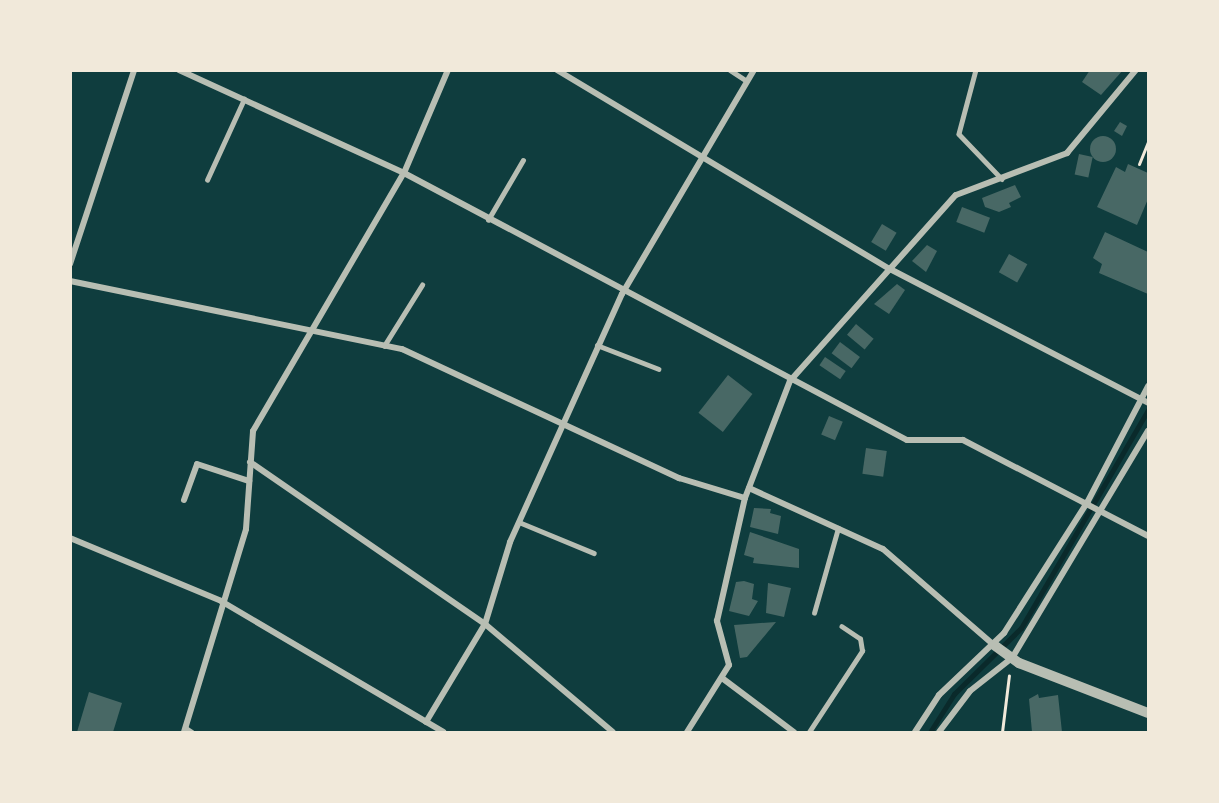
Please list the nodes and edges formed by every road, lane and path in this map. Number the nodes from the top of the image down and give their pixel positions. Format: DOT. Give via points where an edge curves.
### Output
graph roads {
  1 [pos="134,70"];
  2 [pos="179,70"];
  3 [pos="448,70"];
  4 [pos="557,70"];
  5 [pos="730,70"];
  6 [pos="754,70"];
  7 [pos="976,70"];
  8 [pos="1136,70"];
  9 [pos="747,81"];
  10 [pos="244,99"];
  11 [pos="1149,142"];
  12 [pos="702,156"];
  13 [pos="523,160"];
  14 [pos="1139,164"];
  15 [pos="404,173"];
  16 [pos="1002,178"];
  17 [pos="207,180"];
  18 [pos="488,220"];
  19 [pos="70,264"];
  20 [pos="890,269"];
  21 [pos="70,281"];
  22 [pos="422,285"];
  23 [pos="622,294"];
  24 [pos="312,332"];
  25 [pos="597,345"];
  26 [pos="384,346"];
  27 [pos="658,369"];
  28 [pos="790,381"];
  29 [pos="1149,386"];
  30 [pos="1146,402"];
  31 [pos="561,425"];
  32 [pos="1149,431"];
  33 [pos="250,462"];
  34 [pos="249,481"];
  35 [pos="749,488"];
  36 [pos="745,498"];
  37 [pos="184,500"];
  38 [pos="1089,502"];
  39 [pos="1102,511"];
  40 [pos="519,522"];
  41 [pos="838,528"];
  42 [pos="1149,536"];
  43 [pos="70,538"];
  44 [pos="594,553"];
  45 [pos="221,601"];
  46 [pos="814,614"];
  47 [pos="485,624"];
  48 [pos="842,627"];
  49 [pos="1001,651"];
  50 [pos="722,678"];
  51 [pos="1149,713"];
  52 [pos="426,722"];
  53 [pos="185,730"];
  54 [pos="192,732"];
  55 [pos="443,732"];
  56 [pos="613,732"];
  57 [pos="687,732"];
  58 [pos="794,732"];
  59 [pos="809,732"];
  60 [pos="915,732"];
  61 [pos="939,732"];
  62 [pos="1002,732"];
  1 -- 19 [label="street"];
  2 -- 10 [label="street"];
  3 -- 15 [label="street"];
  4 -- 12 [label="street"];
  5 -- 9 [label="lane"];
  6 -- 9 [label="street"];
  7 -- 16 [label="lane" via="959,134"];
  8 -- 16 [label="street" via="1067,153"];
  9 -- 12 [label="street"];
  10 -- 15 [label="street"];
  10 -- 17 [label="lane"];
  11 -- 14 [label="path"];
  12 -- 20 [label="street"];
  12 -- 23 [label="street"];
  13 -- 18 [label="lane"];
  15 -- 18 [label="street"];
  15 -- 24 [label="street"];
  16 -- 20 [label="street" via="956,195"];
  18 -- 23 [label="street"];
  20 -- 28 [label="street"];
  20 -- 30 [label="street"];
  21 -- 24 [label="street"];
  22 -- 26 [label="lane"];
  23 -- 25 [label="street"];
  23 -- 28 [label="street"];
  24 -- 26 [label="street"];
  24 -- 33 [label="street" via="252,431"];
  25 -- 27 [label="lane"];
  25 -- 31 [label="street"];
  26 -- 31 [label="street"];
  28 -- 35 [label="street"];
  28 -- 38 [label="street" via="907,440 963,440"];
  29 -- 30 [label="street"];
  30 -- 38 [label="street"];
  31 -- 36 [label="street" via="679,478"];
  31 -- 40 [label="street"];
  32 -- 39 [label="street"];
  33 -- 34 [label="street"];
  33 -- 47 [label="street"];
  34 -- 37 [label="street" via="197,464"];
  34 -- 45 [label="street" via="246,530"];
  35 -- 36 [label="street"];
  35 -- 41 [label="street"];
  36 -- 50 [label="street" via="717,621 729,665"];
  38 -- 39 [label="street"];
  38 -- 49 [label="street"];
  39 -- 42 [label="street"];
  39 -- 49 [label="street"];
  40 -- 44 [label="lane"];
  40 -- 47 [label="street"];
  41 -- 46 [label="lane"];
  41 -- 49 [label="street" via="908,567"];
  43 -- 45 [label="street"];
  45 -- 52 [label="street"];
  45 -- 53 [label="street"];
  47 -- 52 [label="street"];
  47 -- 56 [label="street"];
  48 -- 59 [label="lane" via="860,639 862,651"];
  49 -- 51 [label="street"];
  49 -- 60 [label="street" via="939,695"];
  49 -- 61 [label="street"];
  49 -- 62 [label="path"];
  50 -- 57 [label="street"];
  50 -- 58 [label="street"];
  52 -- 55 [label="street"];
  53 -- 54 [label="lane"];
}
